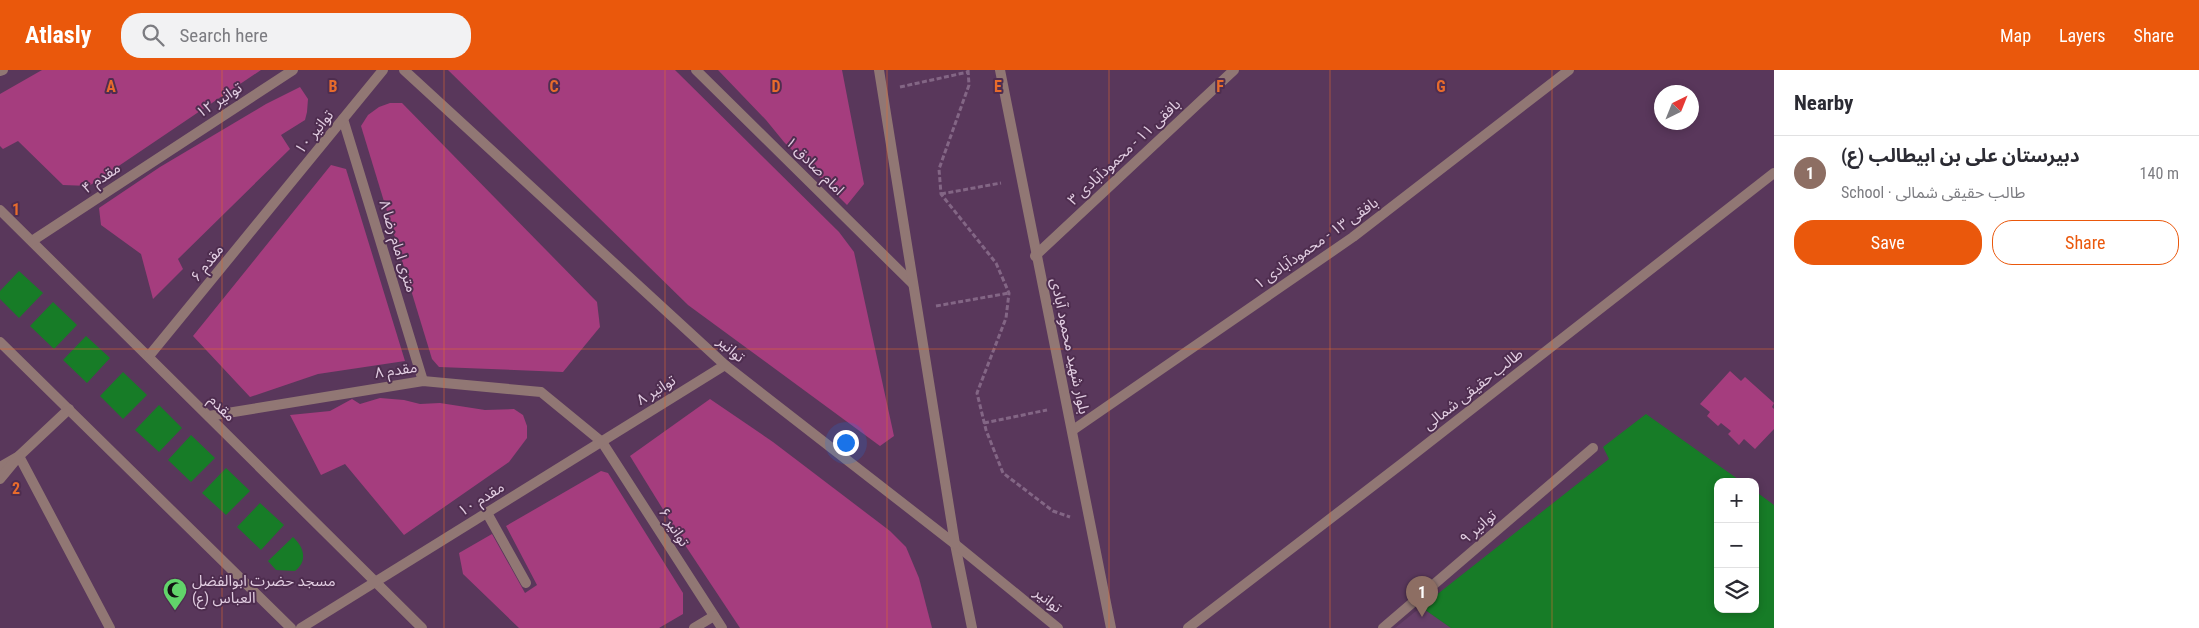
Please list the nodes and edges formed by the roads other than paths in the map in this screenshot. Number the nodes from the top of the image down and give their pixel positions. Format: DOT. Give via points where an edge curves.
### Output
graph roads {
  1 [pos="292,70"];
  2 [pos="383,70"];
  3 [pos="404,70"];
  4 [pos="696,70"];
  5 [pos="879,70"];
  6 [pos="1000,70"];
  7 [pos="1234,70"];
  8 [pos="1569,70"];
  9 [pos="343,119"];
  10 [pos="186,139"];
  11 [pos="1774,172"];
  12 [pos="287,189"];
  13 [pos="0,210"];
  14 [pos="32,241"];
  15 [pos="1035,256"];
  16 [pos="913,284"];
  17 [pos="0,342"];
  18 [pos="149,356"];
  19 [pos="725,365"];
  20 [pos="423,380"];
  21 [pos="68,409"];
  22 [pos="209,416"];
  23 [pos="1073,430"];
  24 [pos="602,442"];
  25 [pos="1593,448"];
  26 [pos="19,456"];
  27 [pos="0,467"];
  28 [pos="0,479"];
  29 [pos="487,513"];
  30 [pos="955,544"];
  31 [pos="376,582"];
  32 [pos="526,583"];
  33 [pos="714,616"];
  34 [pos="110,628"];
  35 [pos="291,628"];
  36 [pos="301,628"];
  37 [pos="422,628"];
  38 [pos="694,628"];
  39 [pos="722,628"];
  40 [pos="972,628"];
  41 [pos="1058,628"];
  42 [pos="1112,628"];
  43 [pos="1188,628"];
  44 [pos="1383,628"];
  1 -- 10 [label="street, توانیر ۱۲"];
  2 -- 9 [label="street, توانیر ۱۰"];
  3 -- 19 [label="street, توانیر"];
  4 -- 16 [label="street, امام صادق ۱"];
  5 -- 16 [label="street"];
  6 -- 15 [label="street, بلوار شهید محمود آبادی"];
  7 -- 15 [label="street, بافقی ۱۱ - محمودآبادی ۳"];
  8 -- 23 [label="street, بافقی ۱۳ - محمودآبادی ۱" via="1354,237"];
  9 -- 12 [label="street, توانیر ۱۰"];
  9 -- 20 [label="street, ۸ متری امام رضا"];
  10 -- 14 [label="street, مقدم ۴"];
  11 -- 43 [label="street, طالب حقیقی شمالی"];
  12 -- 18 [label="street, مقدم ۶"];
  13 -- 14 [label="street, مقدم"];
  14 -- 18 [label="street, مقدم"];
  15 -- 23 [label="street, بلوار شهید محمود آبادی"];
  16 -- 30 [label="street"];
  17 -- 21 [label="street"];
  18 -- 22 [label="street, مقدم"];
  19 -- 24 [label="street, توانیر ۸"];
  19 -- 30 [label="street, توانیر"];
  20 -- 22 [label="street, مقدم ۸"];
  20 -- 24 [label="street, مقدم ۸" via="541,392"];
  21 -- 26 [label="street"];
  21 -- 35 [label="street"];
  22 -- 31 [label="street, مقدم"];
  23 -- 42 [label="street, بلوار شهید محمود آبادی"];
  24 -- 29 [label="street, مقدم ۱۰"];
  24 -- 33 [label="street, توانیر ۶"];
  25 -- 44 [label="street, توانیر ۹"];
  26 -- 27 [label="street"];
  26 -- 28 [label="street"];
  26 -- 34 [label="street"];
  29 -- 31 [label="street, مقدم ۱۰"];
  29 -- 32 [label="street"];
  30 -- 40 [label="street"];
  30 -- 41 [label="street, توانیر"];
  31 -- 36 [label="street, مقدم ۱۰"];
  31 -- 37 [label="street, مقدم"];
  33 -- 38 [label="street"];
  33 -- 39 [label="street, توانیر ۶"];
}
